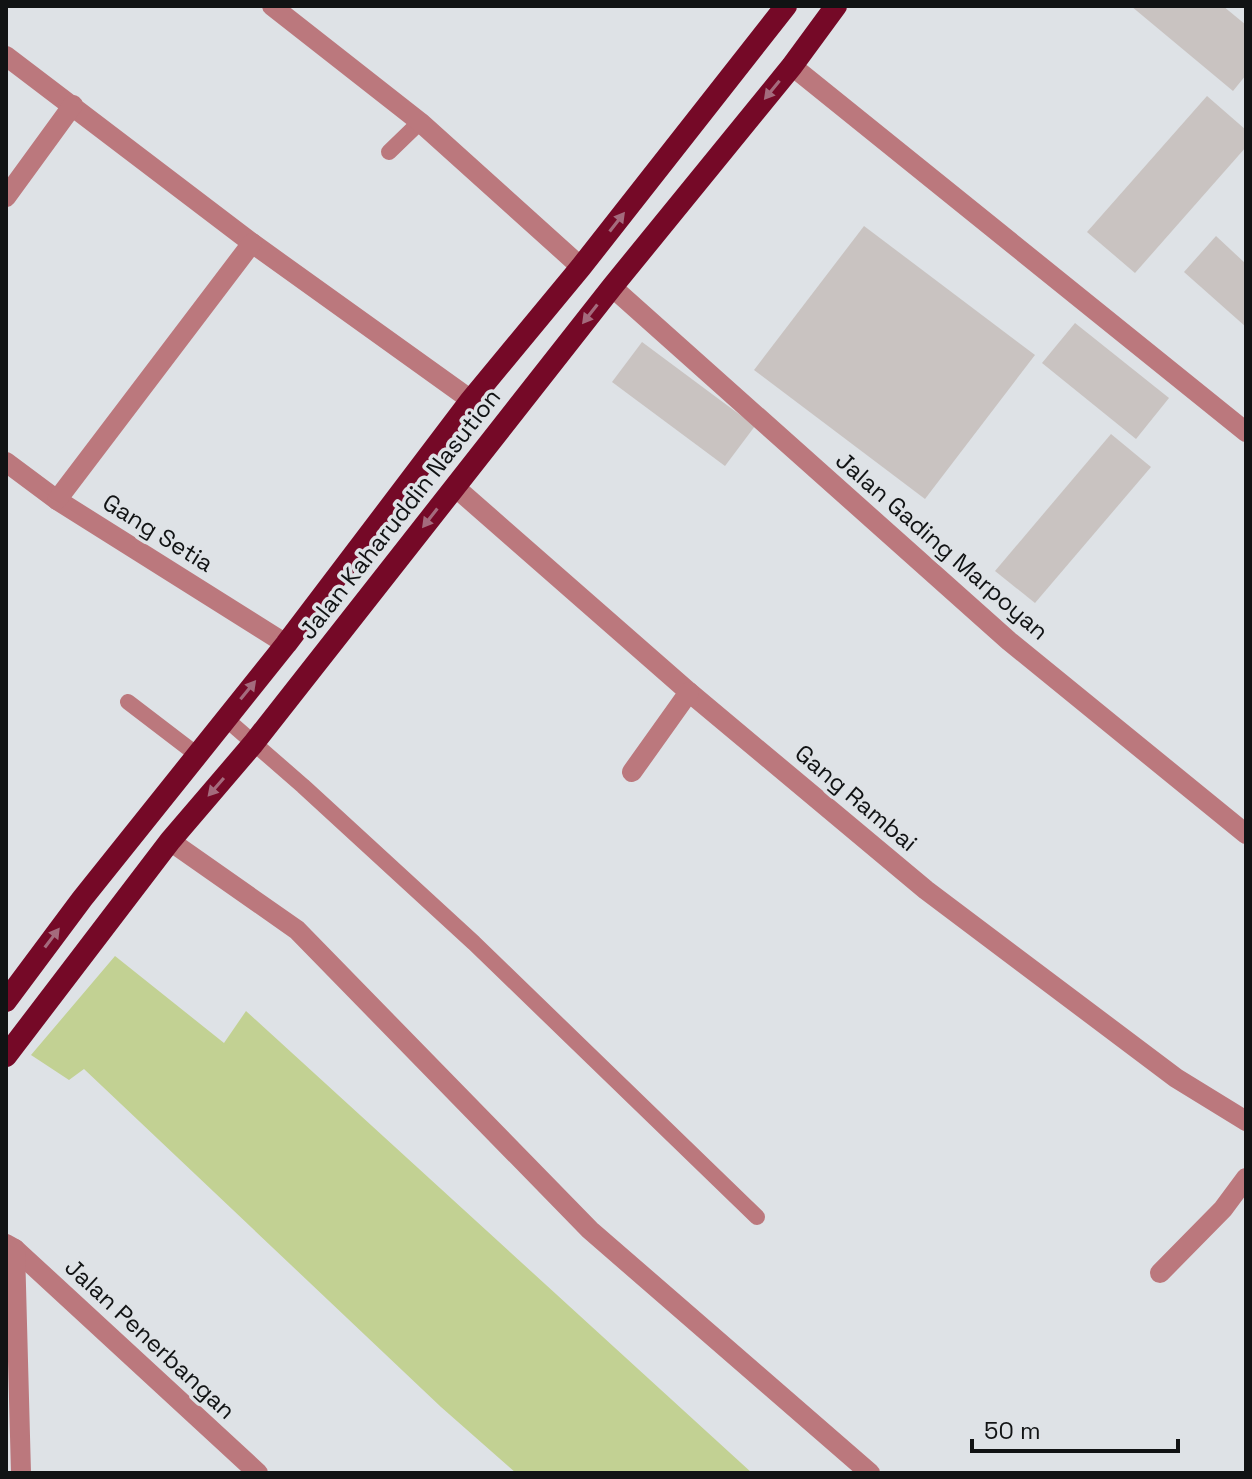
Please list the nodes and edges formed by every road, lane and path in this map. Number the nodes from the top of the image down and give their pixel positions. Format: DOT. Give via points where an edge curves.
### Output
graph roads {
  1 [pos="272,6"];
  2 [pos="786,6"];
  3 [pos="836,6"];
  4 [pos="6,56"];
  5 [pos="792,66"];
  6 [pos="73,105"];
  7 [pos="420,122"];
  8 [pos="389,152"];
  9 [pos="6,197"];
  10 [pos="252,243"];
  11 [pos="581,267"];
  12 [pos="612,287"];
  13 [pos="471,400"];
  14 [pos="1246,432"];
  15 [pos="6,462"];
  16 [pos="455,487"];
  17 [pos="57,500"];
  18 [pos="286,644"];
  19 [pos="689,692"];
  20 [pos="128,702"];
  21 [pos="225,718"];
  22 [pos="253,744"];
  23 [pos="196,754"];
  24 [pos="632,772"];
  25 [pos="141,823"];
  26 [pos="1246,834"];
  27 [pos="170,841"];
  28 [pos="6,1001"];
  29 [pos="6,1056"];
  30 [pos="1246,1121"];
  31 [pos="1246,1178"];
  32 [pos="757,1217"];
  33 [pos="11,1247"];
  34 [pos="1160,1273"];
  35 [pos="21,1473"];
  36 [pos="258,1473"];
  37 [pos="870,1473"];
  1 -- 7 [label="street"];
  11 -- 2 [label="highway, Jalan Kaharuddin Nasution, one-way"];
  3 -- 5 [label="highway, Jalan Kaharuddin Nasution"];
  4 -- 6 [label="street"];
  5 -- 12 [label="highway, Jalan Kaharuddin Nasution, one-way"];
  5 -- 14 [label="street"];
  6 -- 9 [label="street"];
  6 -- 10 [label="street"];
  7 -- 8 [label="lane"];
  7 -- 11 [label="street"];
  10 -- 13 [label="street"];
  10 -- 17 [label="street"];
  11 -- 13 [label="highway, Jalan Kaharuddin Nasution"];
  12 -- 16 [label="highway, Jalan Kaharuddin Nasution, one-way"];
  12 -- 26 [label="street, Jalan Gading Marpoyan" via="1009,641"];
  13 -- 18 [label="highway, Jalan Kaharuddin Nasution"];
  15 -- 17 [label="street, Gang Setia"];
  16 -- 19 [label="street, Gang Rambai"];
  16 -- 22 [label="highway, Jalan Kaharuddin Nasution, one-way"];
  17 -- 18 [label="street, Gang Setia"];
  21 -- 18 [label="highway, Jalan Kaharuddin Nasution, one-way"];
  19 -- 24 [label="street"];
  19 -- 30 [label="street, Gang Rambai" via="946,905 1176,1078"];
  20 -- 23 [label="lane"];
  21 -- 22 [label="lane"];
  21 -- 23 [label="highway, Jalan Kaharuddin Nasution"];
  22 -- 27 [label="highway, Jalan Kaharuddin Nasution, one-way"];
  22 -- 32 [label="lane" via="474,943"];
  23 -- 25 [label="highway, Jalan Kaharuddin Nasution"];
  25 -- 27 [label="highway"];
  28 -- 25 [label="highway, Jalan Kaharuddin Nasution, one-way"];
  27 -- 29 [label="highway, Jalan Kaharuddin Nasution"];
  27 -- 37 [label="street" via="297,930 590,1230"];
  31 -- 34 [label="street"];
  33 -- 35 [label="street"];
  33 -- 36 [label="street, Jalan Penerbangan"];
}
